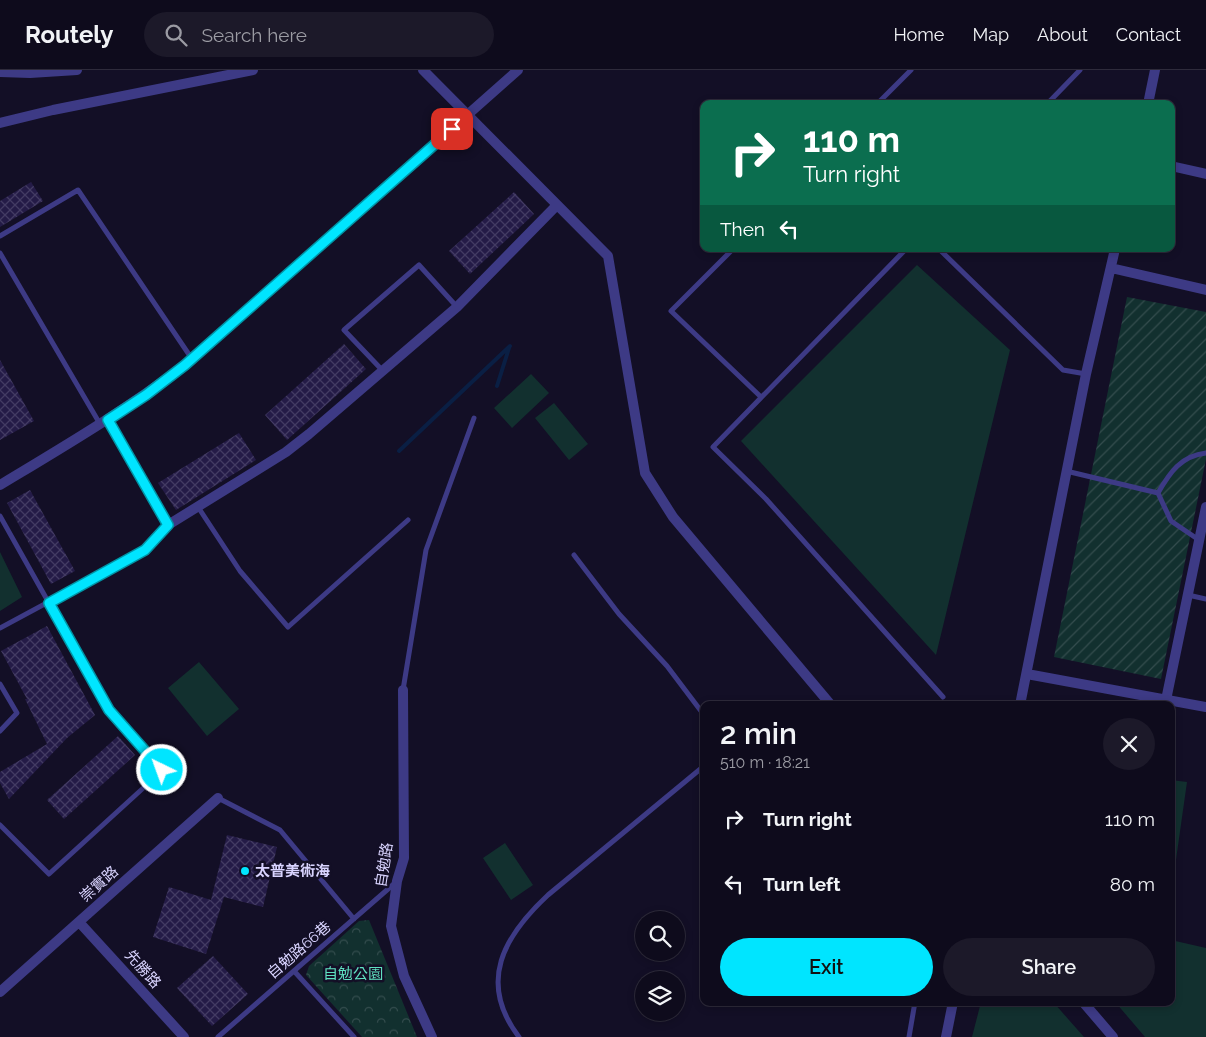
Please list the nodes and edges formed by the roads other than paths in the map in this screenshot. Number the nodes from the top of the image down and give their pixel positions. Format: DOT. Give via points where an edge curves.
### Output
graph roads {
  1 [pos="76,70"];
  2 [pos="253,70"];
  3 [pos="423,70"];
  4 [pos="518,70"];
  5 [pos="911,70"];
  6 [pos="1080,70"];
  7 [pos="1155,70"];
  8 [pos="0,72"];
  9 [pos="881,100"];
  10 [pos="1051,100"];
  11 [pos="1149,100"];
  12 [pos="467,116"];
  13 [pos="0,123"];
  14 [pos="1175,167"];
  15 [pos="1206,174"];
  16 [pos="557,205"];
  17 [pos="0,236"];
  18 [pos="730,252"];
  19 [pos="903,252"];
  20 [pos="942,252"];
  21 [pos="1114,252"];
  22 [pos="0,253"];
  23 [pos="1111,268"];
  24 [pos="1206,290"];
  25 [pos="457,307"];
  26 [pos="192,359"];
  27 [pos="383,371"];
  28 [pos="1086,374"];
  29 [pos="761,397"];
  30 [pos="474,418"];
  31 [pos="104,422"];
  32 [pos="1206,453"];
  33 [pos="1066,471"];
  34 [pos="0,485"];
  35 [pos="1158,493"];
  36 [pos="198,507"];
  37 [pos="1206,507"];
  38 [pos="0,516"];
  39 [pos="408,520"];
  40 [pos="168,525"];
  41 [pos="1199,540"];
  42 [pos="574,555"];
  43 [pos="1188,595"];
  44 [pos="1206,598"];
  45 [pos="49,603"];
  46 [pos="0,628"];
  47 [pos="1027,674"];
  48 [pos="0,684"];
  49 [pos="403,690"];
  50 [pos="943,697"];
  51 [pos="1166,700"];
  52 [pos="828,701"];
  53 [pos="1021,701"];
  54 [pos="1172,701"];
  55 [pos="1175,702"];
  56 [pos="1206,707"];
  57 [pos="700,710"];
  58 [pos="0,731"];
  59 [pos="700,769"];
  60 [pos="218,798"];
  61 [pos="0,825"];
  62 [pos="397,881"];
  63 [pos="354,918"];
  64 [pos="79,922"];
  65 [pos="294,971"];
  66 [pos="0,992"];
  67 [pos="914,1006"];
  68 [pos="952,1006"];
  69 [pos="1086,1006"];
  70 [pos="184,1037"];
  71 [pos="218,1037"];
  72 [pos="354,1037"];
  73 [pos="432,1037"];
  74 [pos="519,1037"];
  75 [pos="908,1037"];
  76 [pos="946,1037"];
  77 [pos="1113,1037"];
  1 -- 8 [label="street"];
  2 -- 13 [label="street"];
  3 -- 12 [label="street"];
  4 -- 12 [label="street"];
  5 -- 9 [label="lane"];
  6 -- 10 [label="lane"];
  7 -- 11 [label="street"];
  12 -- 16 [label="street"];
  12 -- 26 [label="street"];
  14 -- 15 [label="street"];
  16 -- 25 [label="street"];
  16 -- 52 [label="street" via="608,256 645,473 673,517"];
  17 -- 26 [label="lane" via="78,190"];
  18 -- 29 [label="lane" via="671,311"];
  19 -- 29 [label="lane"];
  20 -- 28 [label="lane" via="1063,370"];
  21 -- 23 [label="street"];
  22 -- 31 [label="lane"];
  23 -- 24 [label="street"];
  23 -- 28 [label="street"];
  25 -- 27 [label="street"];
  25 -- 27 [label="lane" via="419,265 344,330"];
  26 -- 31 [label="street"];
  27 -- 36 [label="street" via="286,452"];
  28 -- 33 [label="street"];
  29 -- 50 [label="lane" via="713,447 766,499"];
  30 -- 49 [label="lane" via="426,550"];
  31 -- 34 [label="street"];
  31 -- 40 [label="lane"];
  32 -- 35 [label="lane" via="1196,454 1171,470"];
  33 -- 35 [label="lane"];
  33 -- 47 [label="street"];
  35 -- 41 [label="lane" via="1171,521"];
  36 -- 39 [label="lane" via="240,571 288,627"];
  36 -- 40 [label="street"];
  37 -- 41 [label="street"];
  38 -- 45 [label="lane"];
  40 -- 45 [label="lane" via="145,550"];
  41 -- 43 [label="street"];
  42 -- 57 [label="lane"];
  43 -- 44 [label="lane"];
  43 -- 51 [label="street"];
  45 -- 46 [label="lane"];
  45 -- 61 [label="lane" via="109,710 162,770 49,874"];
  47 -- 51 [label="street"];
  47 -- 53 [label="street"];
  48 -- 58 [label="lane" via="17,713"];
  49 -- 62 [label="street, 自勉路" via="404,858"];
  51 -- 54 [label="street"];
  55 -- 56 [label="street"];
  59 -- 74 [label="lane" via="548,895 514,931 500,967 498,996 511,1027"];
  60 -- 63 [label="lane" via="280,830"];
  60 -- 64 [label="street, 崇實路"];
  62 -- 63 [label="lane, 自勉路66巷"];
  62 -- 73 [label="street, 自勉路" via="391,926 404,976"];
  63 -- 65 [label="lane, 自勉路66巷"];
  64 -- 66 [label="street, 崇實路"];
  64 -- 70 [label="street, 先勝路"];
  65 -- 71 [label="lane, 自勉路66巷"];
  65 -- 72 [label="lane"];
  67 -- 75 [label="lane"];
  68 -- 76 [label="street"];
  69 -- 77 [label="street"];
}
